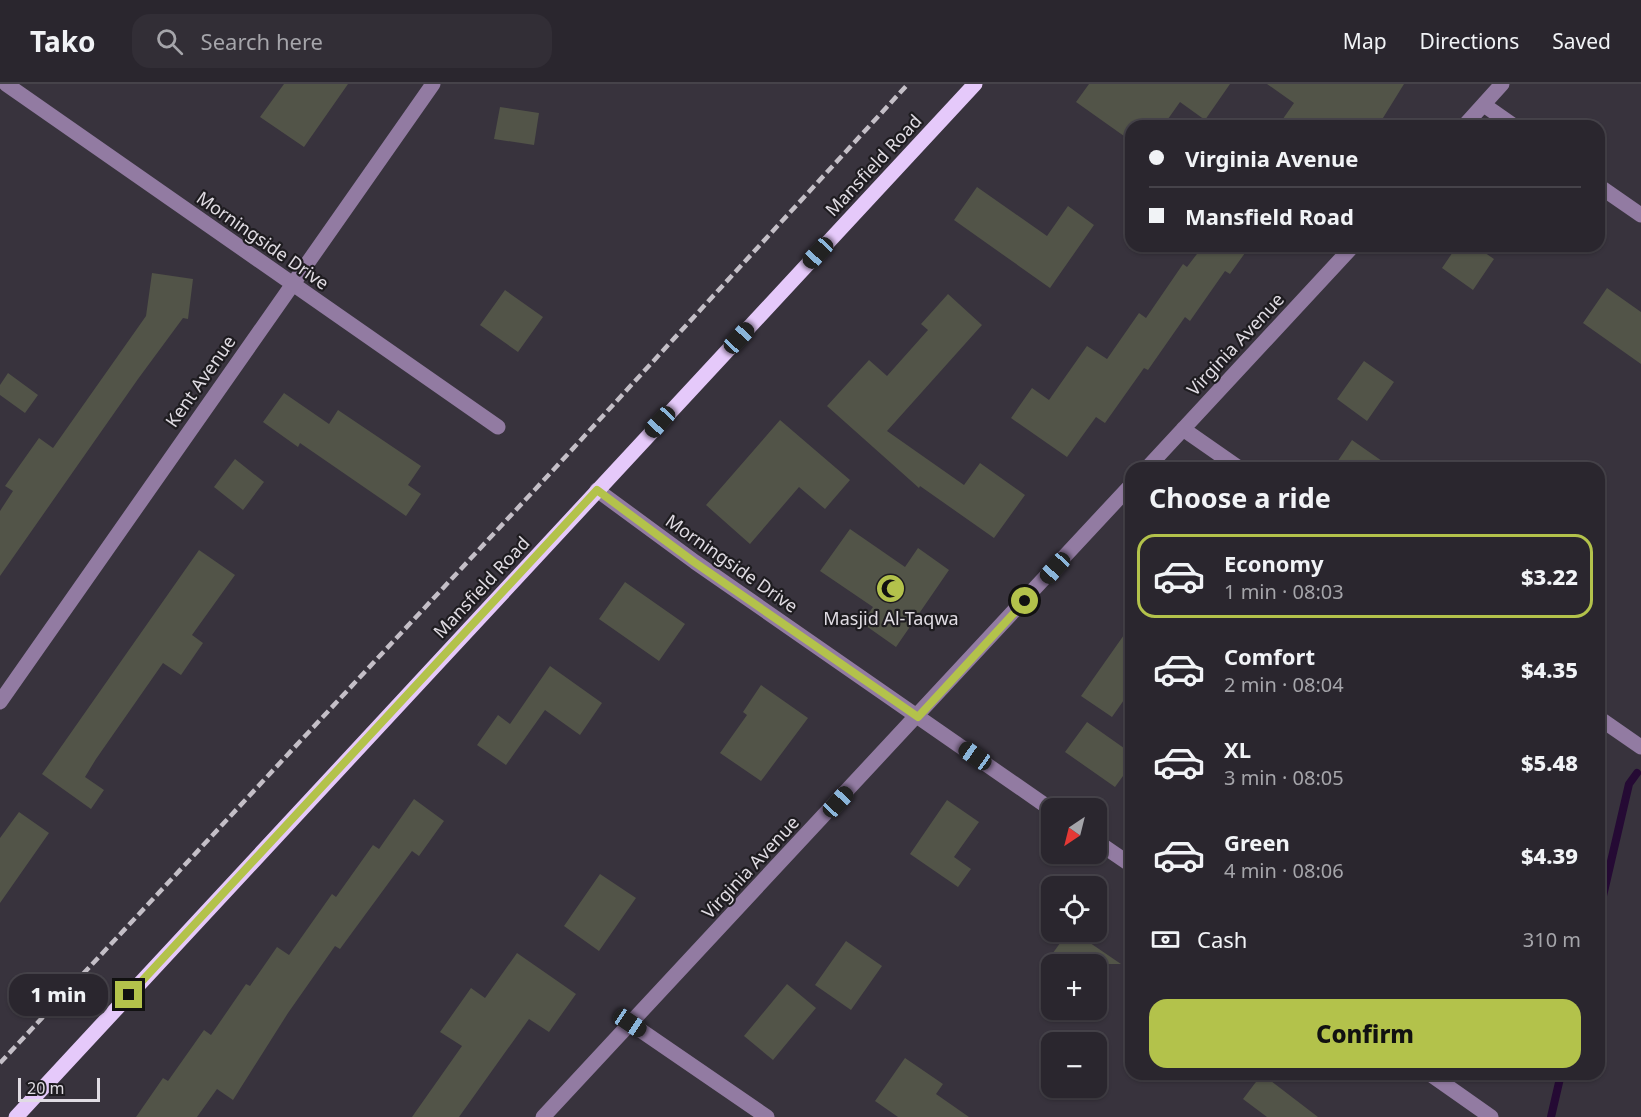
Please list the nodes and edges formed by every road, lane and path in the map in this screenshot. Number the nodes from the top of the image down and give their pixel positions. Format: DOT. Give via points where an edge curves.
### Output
graph roads {
  1 [pos="6,84"];
  2 [pos="433,84"];
  3 [pos="975,84"];
  4 [pos="1502,84"];
  5 [pos="1484,105"];
  6 [pos="1470,120"];
  7 [pos="1505,120"];
  8 [pos="1605,190"];
  9 [pos="1641,215"];
  10 [pos="1347,252"];
  11 [pos="293,284"];
  12 [pos="498,427"];
  13 [pos="1183,429"];
  14 [pos="1153,462"];
  15 [pos="1230,462"];
  16 [pos="597,490"];
  17 [pos="1125,492"];
  18 [pos="0,702"];
  19 [pos="918,717"];
  20 [pos="1605,722"];
  21 [pos="1641,747"];
  22 [pos="1041,802"];
  23 [pos="1107,849"];
  24 [pos="1125,861"];
  25 [pos="630,1023"];
  26 [pos="1439,1080"];
  27 [pos="16,1117"];
  28 [pos="543,1117"];
  29 [pos="767,1117"];
  30 [pos="1491,1117"];
  1 -- 11 [label="street, Morningside Drive"];
  2 -- 11 [label="street, Kent Avenue"];
  3 -- 16 [label="main road, Mansfield Road"];
  4 -- 5 [label="street"];
  5 -- 6 [label="street"];
  5 -- 7 [label="street"];
  8 -- 9 [label="street"];
  10 -- 13 [label="street, Virginia Avenue"];
  11 -- 12 [label="street, Morningside Drive"];
  11 -- 18 [label="street, Kent Avenue"];
  13 -- 14 [label="street, Virginia Avenue"];
  13 -- 15 [label="street"];
  16 -- 19 [label="street, Morningside Drive"];
  16 -- 27 [label="main road, Mansfield Road"];
  17 -- 19 [label="street, Virginia Avenue"];
  19 -- 22 [label="street, Morningside Drive"];
  19 -- 25 [label="street, Virginia Avenue"];
  20 -- 21 [label="street"];
  23 -- 24 [label="street"];
  25 -- 28 [label="street, Virginia Avenue"];
  25 -- 29 [label="street"];
  26 -- 30 [label="street"];
}
